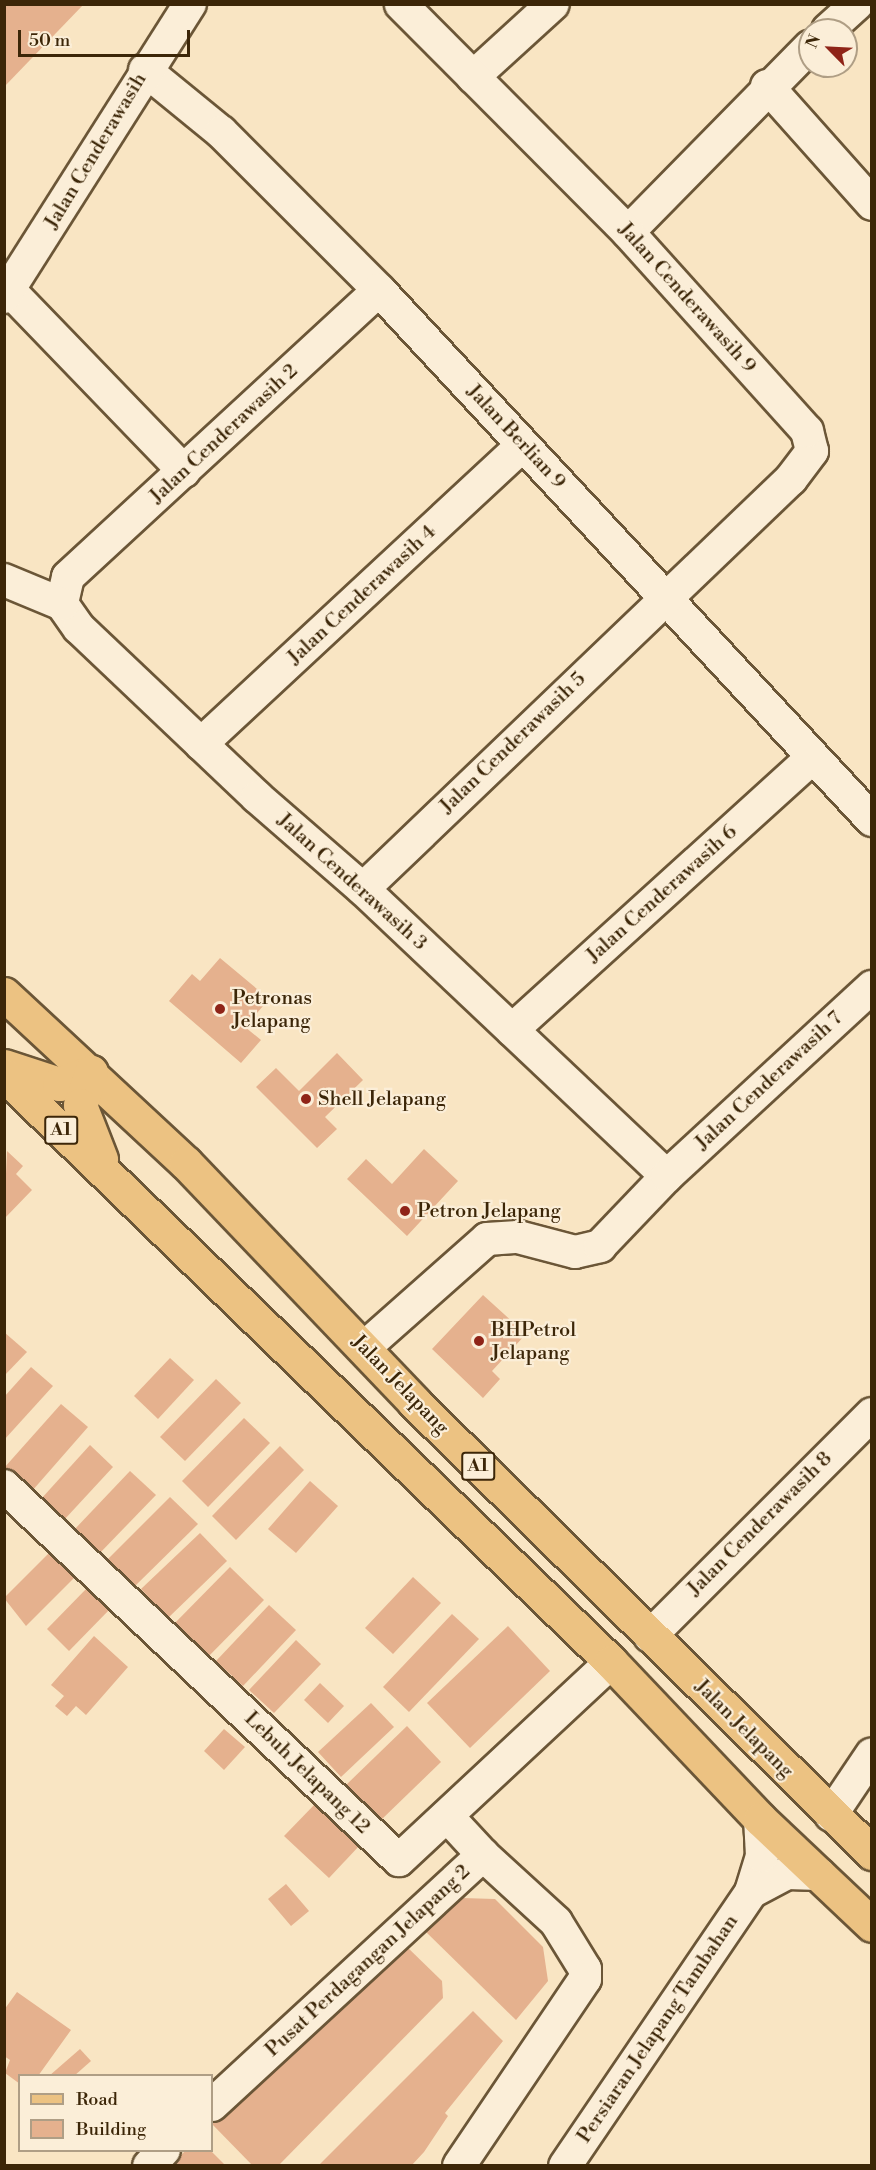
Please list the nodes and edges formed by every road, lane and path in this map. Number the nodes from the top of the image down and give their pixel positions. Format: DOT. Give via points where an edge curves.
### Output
graph roads {
  1 [pos="190,4"];
  2 [pos="401,4"];
  3 [pos="553,4"];
  4 [pos="856,5"];
  5 [pos="841,18"];
  6 [pos="798,58"];
  7 [pos="145,70"];
  8 [pos="473,77"];
  9 [pos="767,86"];
  10 [pos="872,204"];
  11 [pos="628,232"];
  12 [pos="379,290"];
  13 [pos="8,295"];
  14 [pos="523,445"];
  15 [pos="184,471"];
  16 [pos="4,580"];
  17 [pos="65,590"];
  18 [pos="663,598"];
  19 [pos="201,744"];
  20 [pos="812,758"];
  21 [pos="872,820"];
  22 [pos="363,889"];
  23 [pos="872,987"];
  24 [pos="4,994"];
  25 [pos="512,1030"];
  26 [pos="4,1066"];
  27 [pos="91,1072"];
  28 [pos="4,1075"];
  29 [pos="667,1176"];
  30 [pos="118,1186"];
  31 [pos="364,1348"];
  32 [pos="872,1413"];
  33 [pos="4,1486"];
  34 [pos="650,1636"];
  35 [pos="611,1662"];
  36 [pos="872,1754"];
  37 [pos="831,1815"];
  38 [pos="447,1816"];
  39 [pos="760,1819"];
  40 [pos="872,1853"];
  41 [pos="483,1855"];
  42 [pos="819,1875"];
  43 [pos="751,1892"];
  44 [pos="872,1925"];
  45 [pos="213,2103"];
  46 [pos="163,2152"];
  47 [pos="149,2166"];
  48 [pos="459,2166"];
  49 [pos="565,2166"];
  1 -- 7 [label="street, Jalan Cenderawasih"];
  2 -- 8 [label="street, Jalan Cenderawasih 9"];
  3 -- 8 [label="street"];
  4 -- 5 [label="street"];
  6 -- 9 [label="street"];
  7 -- 12 [label="street, Jalan Berlian 9" via="221,132"];
  7 -- 13 [label="street, Jalan Cenderawasih"];
  8 -- 11 [label="street, Jalan Cenderawasih 9"];
  9 -- 10 [label="street"];
  9 -- 11 [label="street"];
  11 -- 18 [label="street, Jalan Cenderawasih 9" via="807,431 812,451 791,479"];
  12 -- 14 [label="street, Jalan Berlian 9"];
  12 -- 15 [label="street, Jalan Cenderawasih 2"];
  13 -- 15 [label="street"];
  14 -- 18 [label="street, Jalan Berlian 9"];
  14 -- 19 [label="street, Jalan Cenderawasih 4"];
  15 -- 17 [label="street, Jalan Cenderawasih 2"];
  16 -- 17 [label="street"];
  17 -- 19 [label="street, Jalan Cenderawasih 3" via="78,628"];
  18 -- 20 [label="street, Jalan Berlian 9"];
  18 -- 22 [label="street, Jalan Cenderawasih 5"];
  19 -- 22 [label="street, Jalan Cenderawasih 3"];
  20 -- 21 [label="street, Jalan Berlian 9"];
  20 -- 25 [label="street, Jalan Cenderawasih 6"];
  22 -- 25 [label="street, Jalan Cenderawasih 3"];
  23 -- 29 [label="street, Jalan Cenderawasih 7"];
  24 -- 27 [label="main road, Jalan Jelapang / A1"];
  25 -- 29 [label="street, Jalan Cenderawasih 3"];
  26 -- 27 [label="main road" via="59,1084"];
  27 -- 30 [label="main road" via="81,1094 81,1114"];
  27 -- 31 [label="main road, Jalan Jelapang / A1"];
  28 -- 30 [label="main road, A1"];
  29 -- 31 [label="street, Jalan Cenderawasih 7" via="600,1246 575,1252 518,1238 487,1239"];
  30 -- 35 [label="main road, A1"];
  31 -- 34 [label="main road, Jalan Jelapang / A1"];
  32 -- 34 [label="street, Jalan Cenderawasih 8"];
  33 -- 38 [label="street, Lebuh Jelapang 12" via="399,1860"];
  34 -- 37 [label="main road, Jalan Jelapang / A1"];
  35 -- 38 [label="street, Lebuh Jelapang 12"];
  35 -- 39 [label="main road, A1"];
  36 -- 37 [label="street"];
  37 -- 40 [label="main road, Jalan Jelapang / A1"];
  38 -- 41 [label="street"];
  39 -- 42 [label="main road, A1"];
  39 -- 43 [label="street, Persiaran Jelapang Tambahan" via="762,1856"];
  41 -- 45 [label="street, Pusat Perdagangan Jelapang 2"];
  41 -- 48 [label="street, Pusat Perdagangan Jelapang 2" via="556,1922 585,1969 585,1979"];
  42 -- 43 [label="street, Persiaran Jelapang Tambahan" via="787,1873"];
  42 -- 44 [label="main road, A1"];
  43 -- 49 [label="street, Persiaran Jelapang Tambahan"];
  46 -- 47 [label="street"];
}
